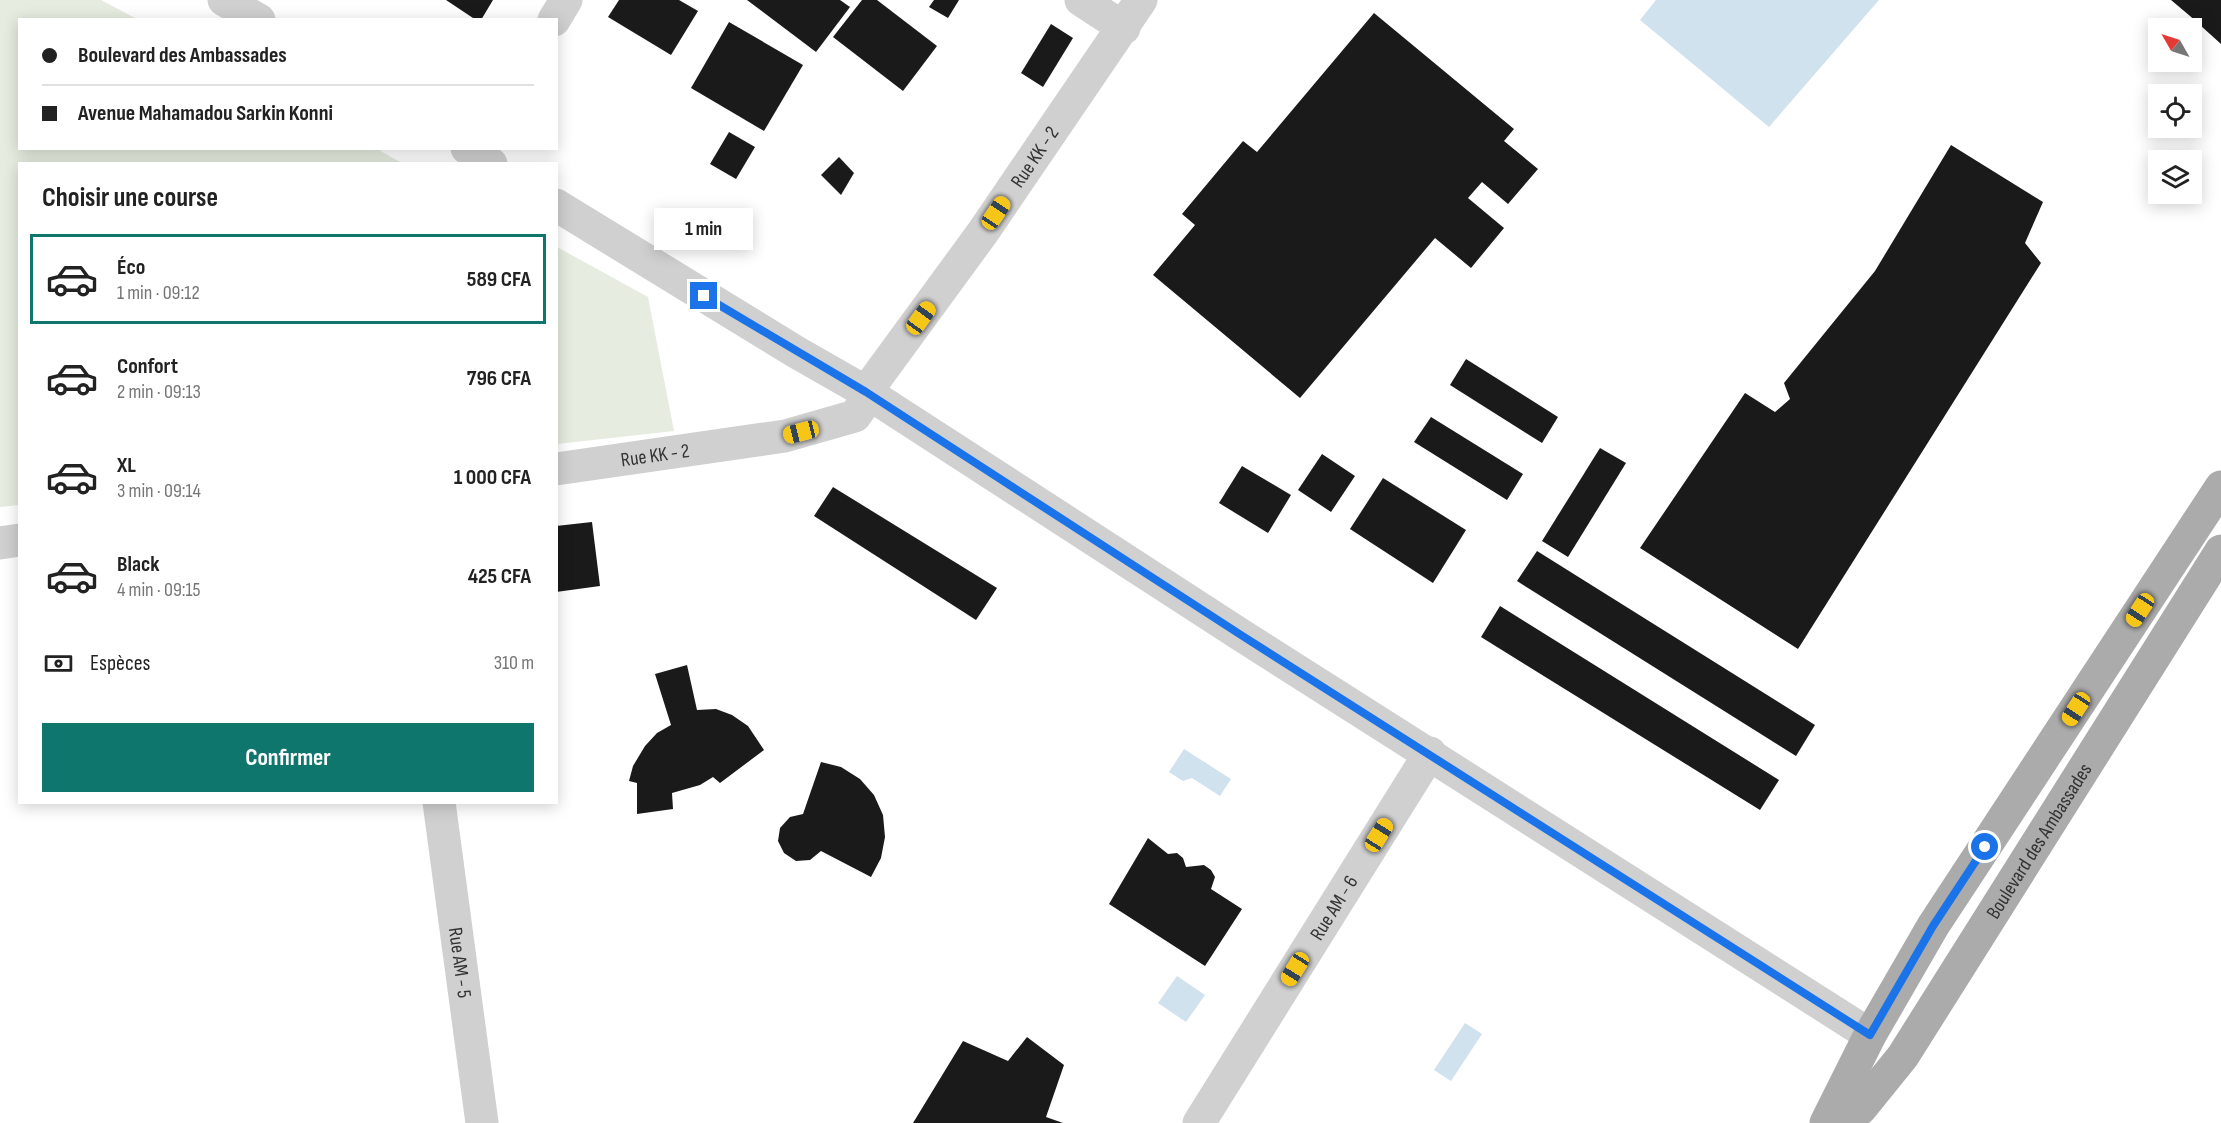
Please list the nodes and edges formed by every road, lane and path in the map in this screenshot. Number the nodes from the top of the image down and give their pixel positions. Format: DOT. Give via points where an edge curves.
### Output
graph roads {
  1 [pos="224,0"];
  2 [pos="566,0"];
  3 [pos="1081,0"];
  4 [pos="1141,0"];
  5 [pos="256,18"];
  6 [pos="556,18"];
  7 [pos="1124,27"];
  8 [pos="558,206"];
  9 [pos="866,392"];
  10 [pos="558,469"];
  11 [pos="2221,487"];
  12 [pos="18,540"];
  13 [pos="0,543"];
  14 [pos="2221,550"];
  15 [pos="1430,753"];
  16 [pos="439,804"];
  17 [pos="1870,1035"];
  18 [pos="482,1123"];
  19 [pos="1199,1123"];
  20 [pos="1826,1123"];
  21 [pos="1844,1123"];
  1 -- 5 [label="street"];
  2 -- 6 [label="street"];
  3 -- 7 [label="street"];
  4 -- 7 [label="street, Rue KK - 2"];
  7 -- 9 [label="street, Rue KK - 2"];
  8 -- 9 [label="street"];
  9 -- 10 [label="street, Rue KK - 2" via="866,400 855,416 816,429"];
  9 -- 15 [label="street"];
  11 -- 17 [label="main road, Boulevard des Ambassades" via="1933,926"];
  12 -- 13 [label="street"];
  14 -- 21 [label="main road, Boulevard des Ambassades" via="1903,1056"];
  15 -- 17 [label="street"];
  15 -- 19 [label="street, Rue AM - 6"];
  16 -- 18 [label="street, Rue AM - 5"];
  17 -- 20 [label="main road, Boulevard des Ambassades"];
}
